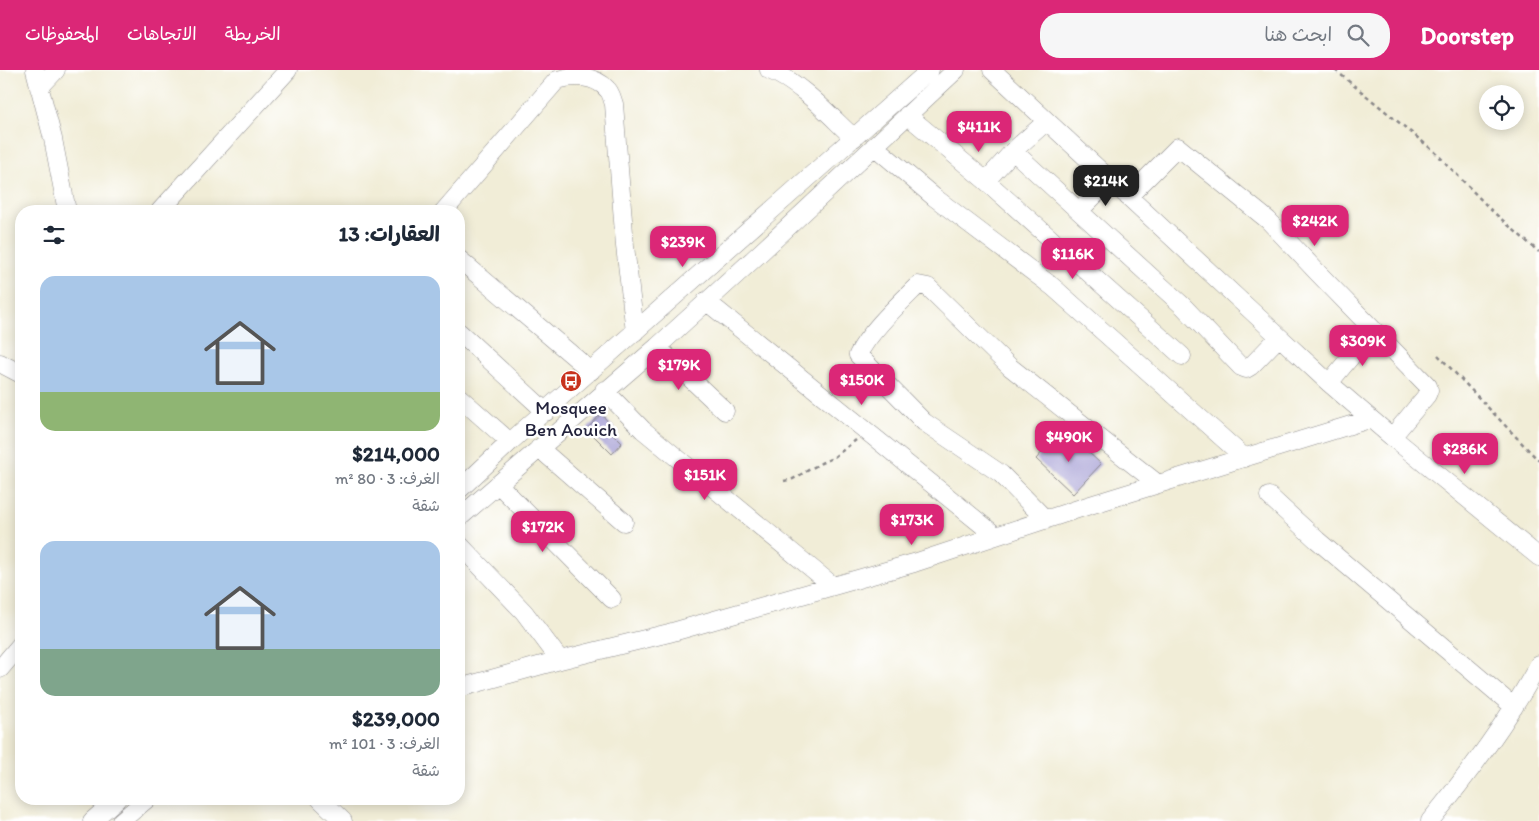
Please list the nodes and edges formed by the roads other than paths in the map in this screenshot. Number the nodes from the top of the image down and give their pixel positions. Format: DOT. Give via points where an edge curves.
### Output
graph roads {
  1 [pos="35,70"];
  2 [pos="56,70"];
  3 [pos="288,70"];
  4 [pos="769,70"];
  5 [pos="930,70"];
  6 [pos="956,70"];
  7 [pos="992,70"];
  8 [pos="39,88"];
  9 [pos="907,115"];
  10 [pos="1047,121"];
  11 [pos="854,138"];
  12 [pos="874,146"];
  13 [pos="1013,152"];
  14 [pos="986,180"];
  15 [pos="1110,180"];
  16 [pos="1128,197"];
  17 [pos="786,198"];
  18 [pos="66,205"];
  19 [pos="165,205"];
  20 [pos="449,205"];
  21 [pos="1079,212"];
  22 [pos="802,214"];
  23 [pos="465,264"];
  24 [pos="706,301"];
  25 [pos="1373,330"];
  26 [pos="635,332"];
  27 [pos="1279,337"];
  28 [pos="465,338"];
  29 [pos="656,346"];
  30 [pos="1182,356"];
  31 [pos="0,363"];
  32 [pos="15,371"];
  33 [pos="591,371"];
  34 [pos="1329,383"];
  35 [pos="604,390"];
  36 [pos="465,401"];
  37 [pos="724,411"];
  38 [pos="546,412"];
  39 [pos="1370,419"];
  40 [pos="1392,437"];
  41 [pos="510,442"];
  42 [pos="539,448"];
  43 [pos="1245,458"];
  44 [pos="465,484"];
  45 [pos="498,484"];
  46 [pos="1158,484"];
  47 [pos="1269,496"];
  48 [pos="465,513"];
  49 [pos="1046,520"];
  50 [pos="624,522"];
  51 [pos="996,536"];
  52 [pos="465,550"];
  53 [pos="1539,557"];
  54 [pos="832,585"];
  55 [pos="612,599"];
  56 [pos="15,651"];
  57 [pos="560,660"];
  58 [pos="1539,664"];
  59 [pos="0,669"];
  60 [pos="465,686"];
  61 [pos="1514,707"];
  62 [pos="111,805"];
  63 [pos="140,805"];
  64 [pos="326,805"];
  65 [pos="92,821"];
  66 [pos="121,821"];
  67 [pos="343,821"];
  68 [pos="1430,821"];
  1 -- 8 [label="street"];
  2 -- 8 [label="street"];
  3 -- 19 [label="street"];
  4 -- 11 [label="street" via="820,106"];
  5 -- 11 [label="street"];
  6 -- 9 [label="street"];
  7 -- 10 [label="street"];
  8 -- 18 [label="street"];
  9 -- 12 [label="street"];
  9 -- 14 [label="street"];
  10 -- 13 [label="street"];
  10 -- 15 [label="street"];
  11 -- 17 [label="street"];
  12 -- 22 [label="street"];
  12 -- 43 [label="street" via="934,197 1052,287"];
  13 -- 14 [label="street"];
  13 -- 21 [label="street"];
  14 -- 30 [label="street"];
  15 -- 16 [label="street"];
  15 -- 21 [label="street"];
  16 -- 25 [label="street" via="1175,149 1180,148 1268,220"];
  16 -- 27 [label="street"];
  17 -- 22 [label="street"];
  17 -- 26 [label="street"];
  20 -- 26 [label="street" via="556,80 579,77 608,89 614,104"];
  21 -- 27 [label="street" via="1183,306 1241,367 1251,366"];
  22 -- 24 [label="street"];
  23 -- 33 [label="street"];
  24 -- 29 [label="street"];
  24 -- 51 [label="street"];
  25 -- 34 [label="street"];
  25 -- 40 [label="street" via="1429,390"];
  26 -- 33 [label="street"];
  27 -- 34 [label="street"];
  28 -- 38 [label="street"];
  29 -- 35 [label="street"];
  29 -- 37 [label="street"];
  31 -- 32 [label="street"];
  33 -- 38 [label="street"];
  34 -- 39 [label="street"];
  35 -- 42 [label="street"];
  35 -- 54 [label="street" via="643,430"];
  36 -- 41 [label="street"];
  38 -- 41 [label="street"];
  39 -- 40 [label="street"];
  39 -- 43 [label="street"];
  40 -- 53 [label="street"];
  41 -- 44 [label="street"];
  42 -- 45 [label="street"];
  42 -- 50 [label="street"];
  43 -- 46 [label="street"];
  45 -- 48 [label="street"];
  45 -- 55 [label="street"];
  46 -- 49 [label="street"];
  46 -- 49 [label="street" via="1010,367 928,287 918,285 861,348 858,356 924,422 1000,474"];
  47 -- 61 [label="street"];
  49 -- 51 [label="street"];
  51 -- 54 [label="street"];
  52 -- 57 [label="street" via="524,612"];
  54 -- 57 [label="street" via="669,633"];
  56 -- 59 [label="street"];
  57 -- 60 [label="street"];
  58 -- 61 [label="street"];
  61 -- 68 [label="street"];
  62 -- 65 [label="street"];
  63 -- 66 [label="street"];
  64 -- 67 [label="street"];
}
